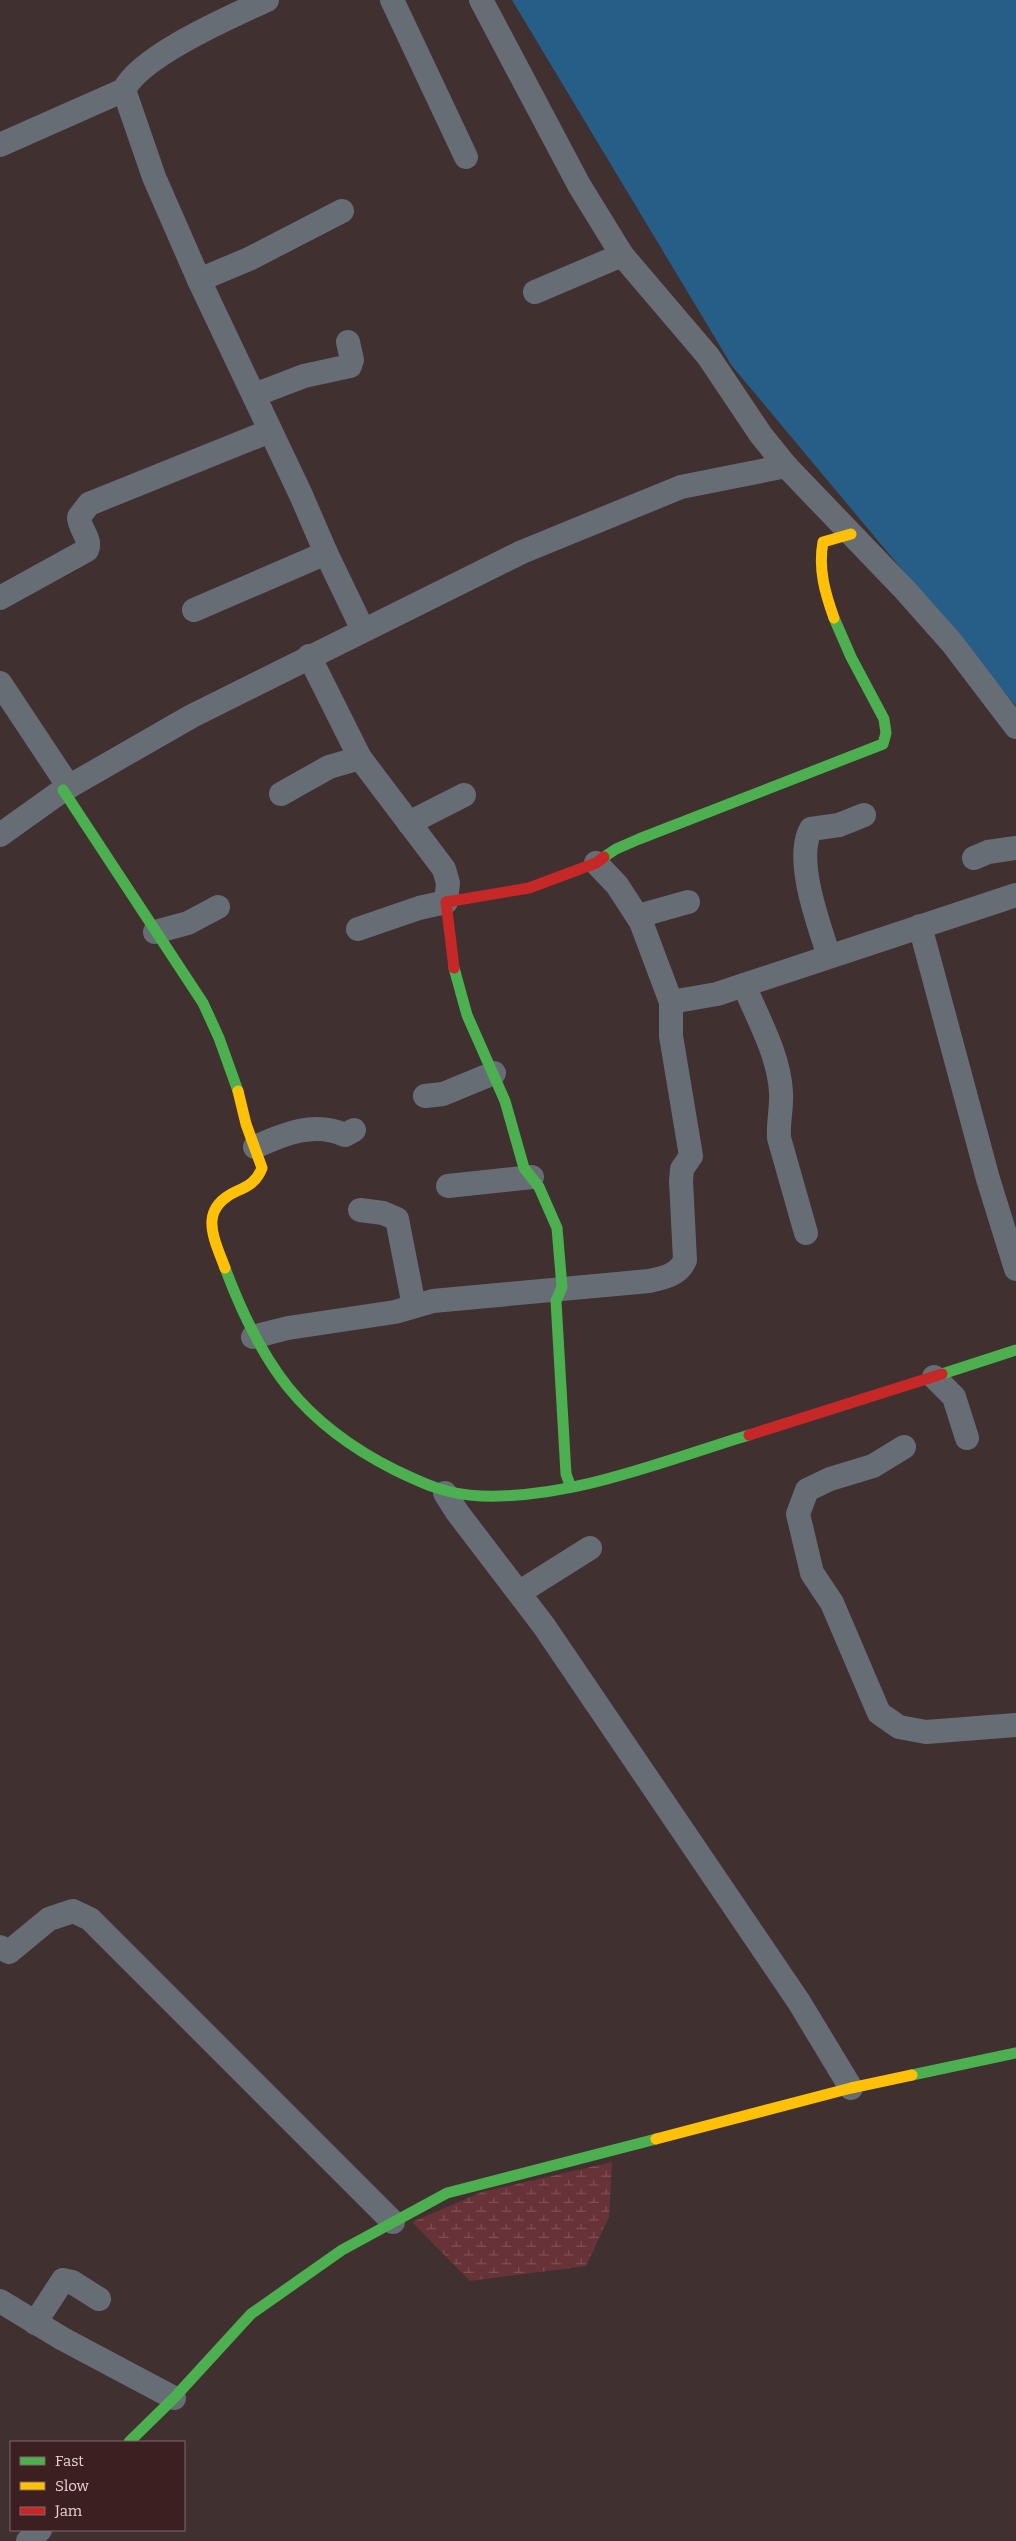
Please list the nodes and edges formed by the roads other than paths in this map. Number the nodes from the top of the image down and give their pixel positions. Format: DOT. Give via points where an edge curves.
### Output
graph roads {
  1 [pos="267,0"];
  2 [pos="392,0"];
  3 [pos="482,0"];
  4 [pos="124,90"];
  5 [pos="0,145"];
  6 [pos="466,157"];
  7 [pos="342,211"];
  8 [pos="622,255"];
  9 [pos="199,280"];
  10 [pos="535,292"];
  11 [pos="348,342"];
  12 [pos="254,395"];
  13 [pos="270,432"];
  14 [pos="786,466"];
  15 [pos="851,534"];
  16 [pos="326,553"];
  17 [pos="0,598"];
  18 [pos="194,610"];
  19 [pos="363,630"];
  20 [pos="309,656"];
  21 [pos="0,683"];
  22 [pos="1016,727"];
  23 [pos="360,758"];
  24 [pos="66,788"];
  25 [pos="281,794"];
  26 [pos="464,795"];
  27 [pos="864,815"];
  28 [pos="409,823"];
  29 [pos="0,835"];
  30 [pos="1016,848"];
  31 [pos="974,858"];
  32 [pos="596,863"];
  33 [pos="1016,895"];
  34 [pos="446,902"];
  35 [pos="688,902"];
  36 [pos="218,906"];
  37 [pos="638,916"];
  38 [pos="920,926"];
  39 [pos="358,929"];
  40 [pos="155,932"];
  41 [pos="829,956"];
  42 [pos="744,985"];
  43 [pos="671,1002"];
  44 [pos="494,1073"];
  45 [pos="425,1096"];
  46 [pos="354,1130"];
  47 [pos="255,1147"];
  48 [pos="532,1177"];
  49 [pos="448,1186"];
  50 [pos="360,1210"];
  51 [pos="1007,1210"];
  52 [pos="806,1233"];
  53 [pos="1016,1269"];
  54 [pos="562,1287"];
  55 [pos="414,1306"];
  56 [pos="253,1337"];
  57 [pos="1016,1350"];
  58 [pos="934,1377"];
  59 [pos="966,1438"];
  60 [pos="904,1447"];
  61 [pos="570,1485"];
  62 [pos="445,1493"];
  63 [pos="590,1548"];
  64 [pos="520,1592"];
  65 [pos="1016,1725"];
  66 [pos="0,1946"];
  67 [pos="1016,2053"];
  68 [pos="851,2088"];
  69 [pos="394,2222"];
  70 [pos="99,2299"];
  71 [pos="0,2301"];
  72 [pos="35,2323"];
  73 [pos="174,2398"];
  74 [pos="130,2441"];
  75 [pos="39,2531"];
  76 [pos="28,2541"];
  1 -- 4 [label="street" via="182,42 141,69"];
  2 -- 6 [label="street"];
  3 -- 8 [label="street" via="579,185"];
  4 -- 5 [label="street"];
  4 -- 9 [label="street" via="154,177"];
  7 -- 9 [label="street" via="249,259"];
  8 -- 10 [label="street"];
  8 -- 14 [label="street" via="708,356 760,435"];
  9 -- 12 [label="street"];
  11 -- 12 [label="street" via="350,366 304,376"];
  12 -- 13 [label="street"];
  13 -- 16 [label="street"];
  13 -- 17 [label="street" via="89,504 79,517 89,542 87,550"];
  14 -- 15 [label="street"];
  14 -- 19 [label="street" via="681,487 522,552"];
  15 -- 22 [label="street" via="952,643"];
  15 -- 32 [label="street" via="823,542 820,560 827,599 836,623 884,719 886,733 883,744 639,839"];
  16 -- 18 [label="street"];
  16 -- 19 [label="street"];
  19 -- 20 [label="street"];
  20 -- 23 [label="street"];
  20 -- 24 [label="street" via="192,716"];
  21 -- 24 [label="street"];
  23 -- 25 [label="street" via="329,767"];
  23 -- 28 [label="street"];
  24 -- 29 [label="street"];
  24 -- 40 [label="street"];
  26 -- 28 [label="street"];
  27 -- 41 [label="street" via="839,825 811,829 806,837 807,889"];
  28 -- 34 [label="street" via="444,869 448,883"];
  30 -- 31 [label="street" via="988,852"];
  32 -- 34 [label="street" via="529,888"];
  32 -- 37 [label="street" via="618,885"];
  33 -- 38 [label="street"];
  34 -- 39 [label="street"];
  34 -- 44 [label="street" via="458,987 481,1050"];
  35 -- 37 [label="street"];
  36 -- 40 [label="street" via="188,923"];
  37 -- 43 [label="street"];
  38 -- 41 [label="street"];
  38 -- 51 [label="street"];
  40 -- 47 [label="street" via="203,1003 236,1083"];
  41 -- 42 [label="street"];
  42 -- 43 [label="street" via="717,994"];
  42 -- 52 [label="street" via="778,1073 780,1138"];
  43 -- 54 [label="street" via="671,1036 691,1156 682,1169 681,1181 683,1264 670,1275 649,1281"];
  44 -- 45 [label="street" via="443,1094"];
  44 -- 48 [label="street" via="509,1111 524,1168"];
  46 -- 47 [label="street" via="345,1135 332,1129 314,1127"];
  47 -- 56 [label="street" via="261,1174 247,1187 218,1203 212,1214 212,1228"];
  48 -- 49 [label="street"];
  48 -- 54 [label="street" via="557,1228"];
  50 -- 55 [label="street" via="383,1213 397,1219"];
  51 -- 53 [label="street"];
  54 -- 55 [label="street" via="433,1301"];
  54 -- 61 [label="street" via="556,1301 566,1474"];
  55 -- 56 [label="street"];
  56 -- 62 [label="street" via="288,1391 343,1442 381,1464"];
  57 -- 58 [label="street"];
  58 -- 59 [label="street" via="954,1397"];
  58 -- 61 [label="street" via="619,1474"];
  60 -- 65 [label="street" via="873,1466 807,1490 798,1514 812,1573 832,1603 879,1713 899,1727 934,1732"];
  61 -- 62 [label="street" via="501,1495"];
  62 -- 64 [label="street"];
  63 -- 64 [label="street"];
  64 -- 68 [label="street" via="799,2002"];
  66 -- 69 [label="street" via="9,1952 49,1920 73,1911 90,1919"];
  67 -- 68 [label="street"];
  68 -- 69 [label="street" via="447,2193"];
  69 -- 73 [label="street" via="342,2250 251,2314"];
  70 -- 72 [label="street" via="63,2280"];
  71 -- 72 [label="street"];
  72 -- 73 [label="street"];
  73 -- 74 [label="street"];
  75 -- 76 [label="street"];
}
